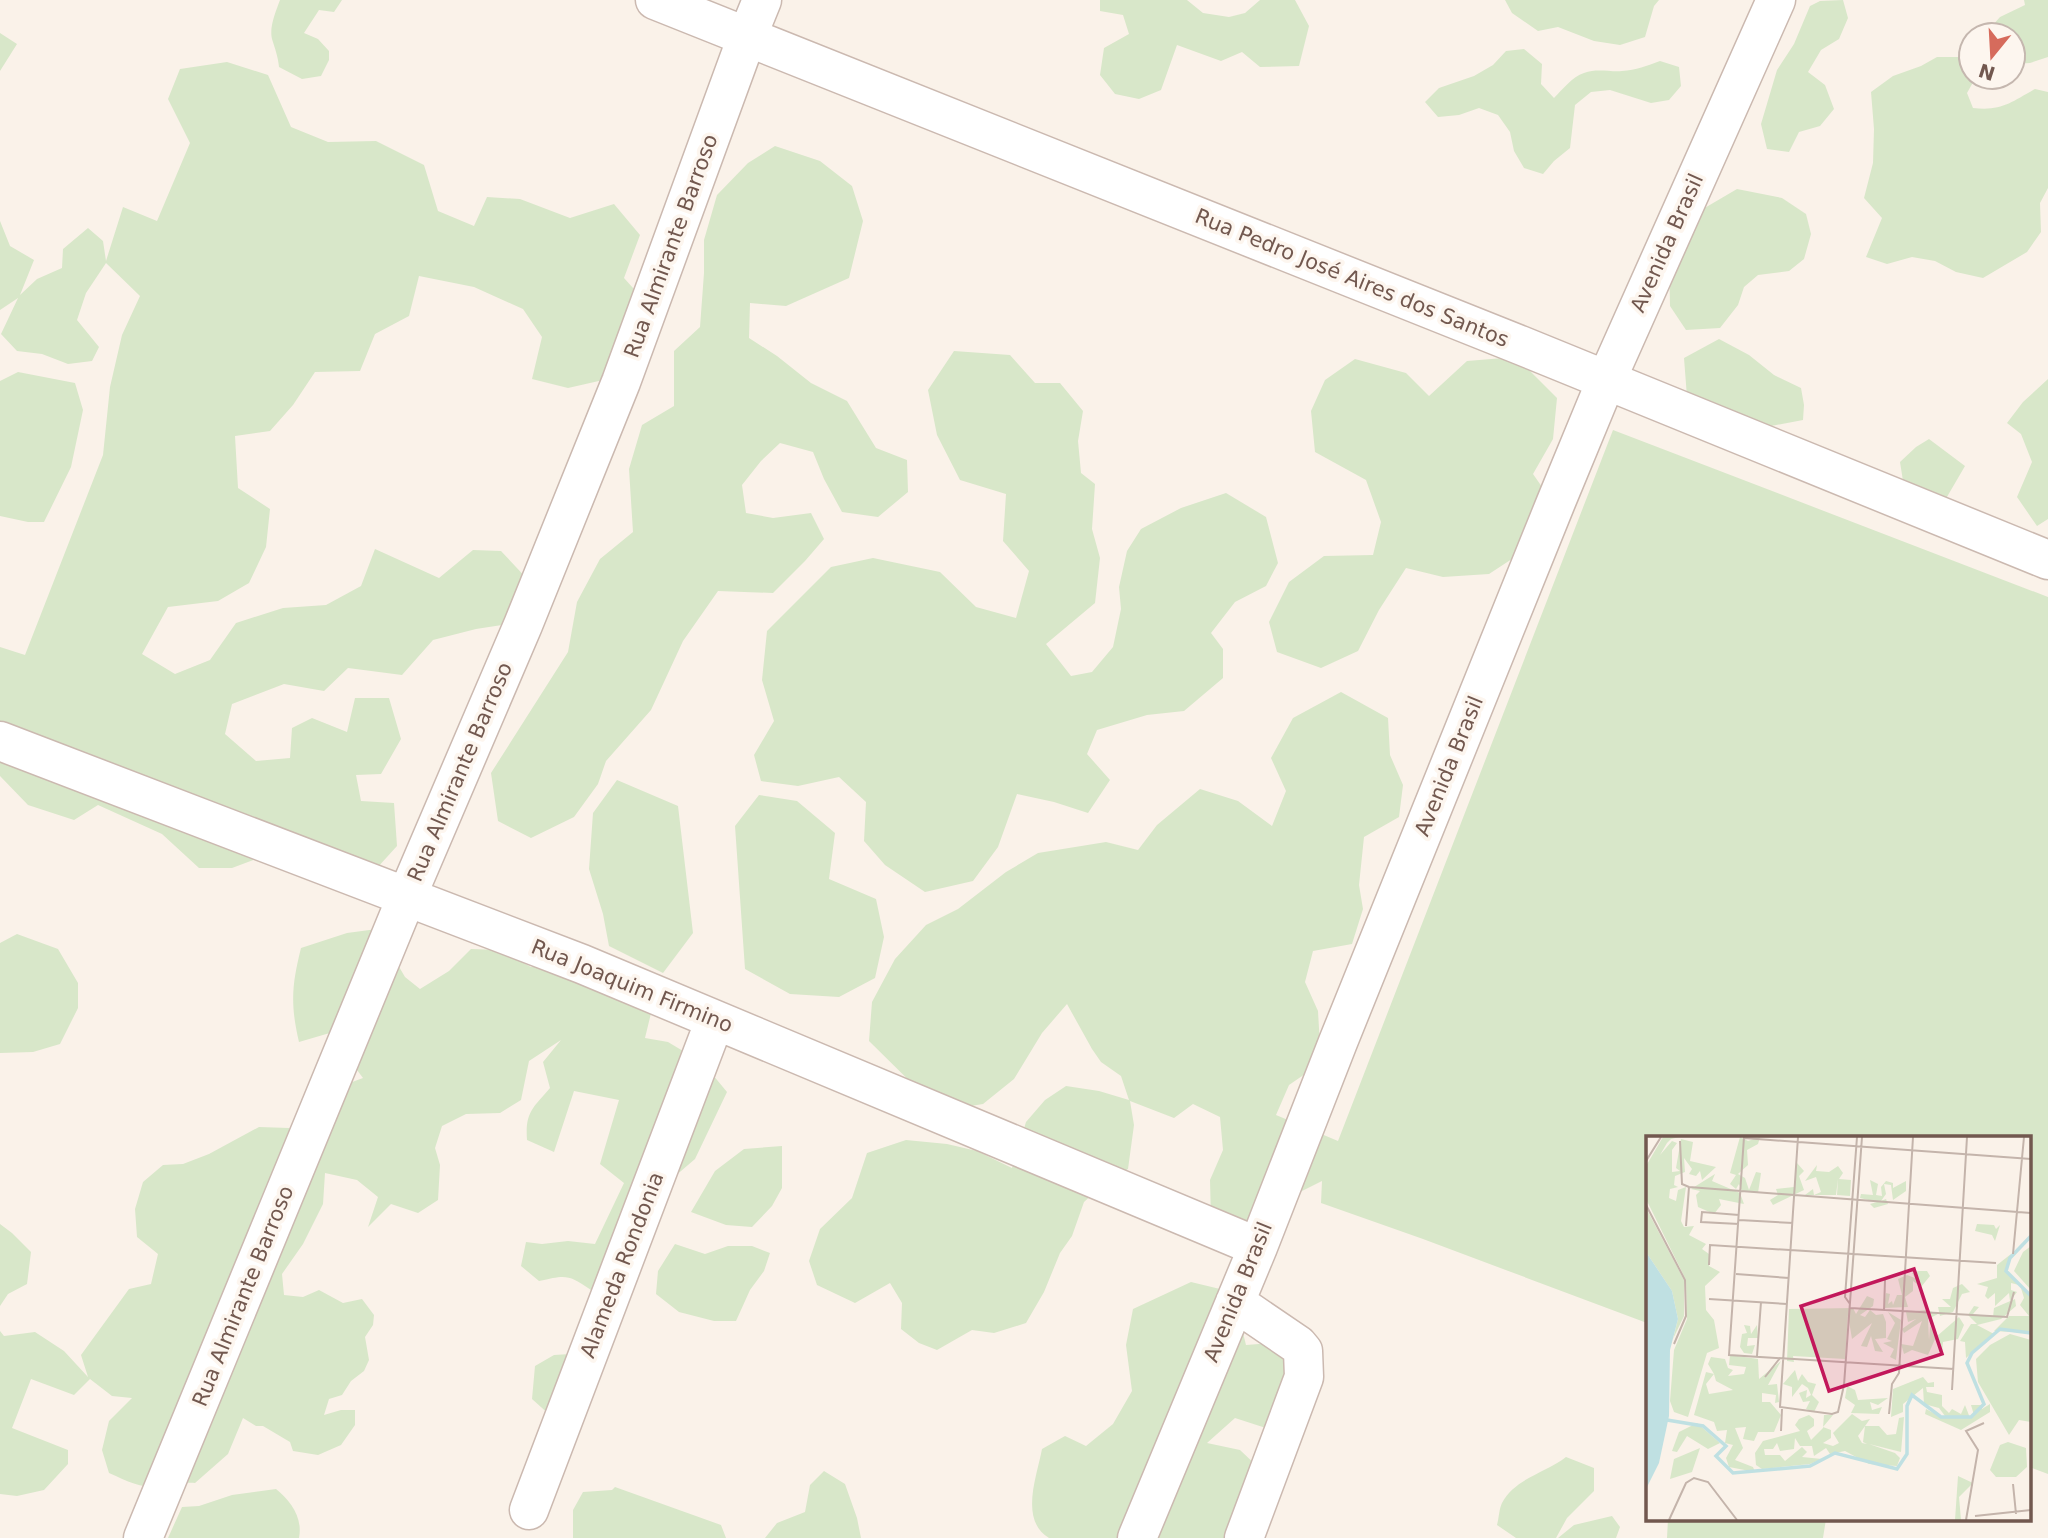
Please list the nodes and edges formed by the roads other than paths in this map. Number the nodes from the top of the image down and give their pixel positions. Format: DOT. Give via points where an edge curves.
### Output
graph roads {
  1 [pos="655,0"];
  2 [pos="762,0"];
  3 [pos="1776,0"];
  4 [pos="747,37"];
  5 [pos="1606,381"];
  6 [pos="2048,560"];
  7 [pos="0,741"];
  8 [pos="407,896"];
  9 [pos="715,1020"];
  10 [pos="1258,1247"];
  11 [pos="1235,1301"];
  12 [pos="529,1510"];
  13 [pos="143,1538"];
  14 [pos="1137,1538"];
  15 [pos="1244,1538"];
  1 -- 4 [label="street, Rua Pedro José Aires dos Santos"];
  2 -- 4 [label="street, Rua Almirante Barroso"];
  3 -- 5 [label="street, Avenida Brasil"];
  4 -- 5 [label="street, Rua Pedro José Aires dos Santos"];
  4 -- 8 [label="street, Rua Almirante Barroso" via="621,382"];
  5 -- 6 [label="street, Rua Pedro José Aires dos Santos"];
  5 -- 10 [label="street, Avenida Brasil"];
  7 -- 8 [label="street, Rua Joaquim Firmino"];
  8 -- 9 [label="street, Rua Joaquim Firmino"];
  8 -- 13 [label="street, Rua Almirante Barroso"];
  9 -- 10 [label="street, Rua Joaquim Firmino"];
  9 -- 12 [label="street, Alameda Rondonia"];
  10 -- 11 [label="street, Avenida Brasil"];
  11 -- 14 [label="street, Avenida Brasil"];
  11 -- 15 [label="street" via="1298,1345 1303,1352 1304,1377"];
}
